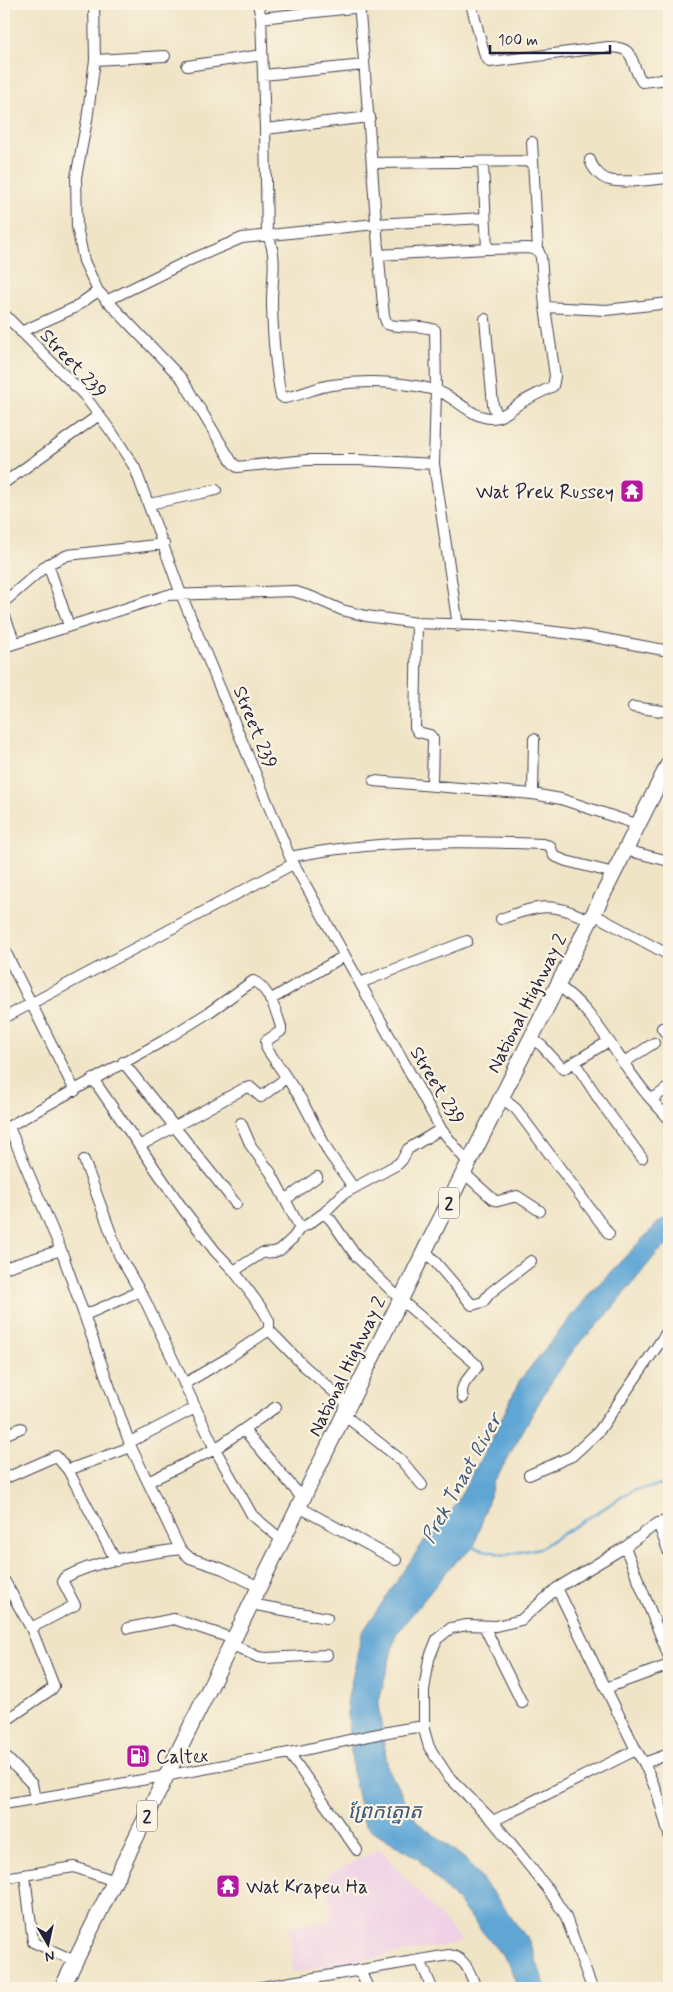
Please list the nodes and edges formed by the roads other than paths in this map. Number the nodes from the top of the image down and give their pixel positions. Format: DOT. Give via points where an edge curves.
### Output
graph roads {
  1 [pos="94,4"];
  2 [pos="258,4"];
  3 [pos="389,4"];
  4 [pos="472,4"];
  5 [pos="359,5"];
  6 [pos="261,18"];
  7 [pos="165,56"];
  8 [pos="262,56"];
  9 [pos="95,60"];
  10 [pos="364,65"];
  11 [pos="187,66"];
  12 [pos="263,75"];
  13 [pos="669,78"];
  14 [pos="370,117"];
  15 [pos="265,129"];
  16 [pos="532,142"];
  17 [pos="590,160"];
  18 [pos="533,161"];
  19 [pos="372,163"];
  20 [pos="482,163"];
  21 [pos="669,178"];
  22 [pos="484,218"];
  23 [pos="375,224"];
  24 [pos="267,234"];
  25 [pos="487,249"];
  26 [pos="538,250"];
  27 [pos="378,255"];
  28 [pos="98,291"];
  29 [pos="106,301"];
  30 [pos="669,303"];
  31 [pos="545,307"];
  32 [pos="4,314"];
  33 [pos="485,319"];
  34 [pos="22,332"];
  35 [pos="436,390"];
  36 [pos="99,415"];
  37 [pos="498,417"];
  38 [pos="434,464"];
  39 [pos="4,483"];
  40 [pos="216,490"];
  41 [pos="149,504"];
  42 [pos="164,544"];
  43 [pos="48,564"];
  44 [pos="181,594"];
  45 [pos="4,602"];
  46 [pos="4,614"];
  47 [pos="417,624"];
  48 [pos="69,626"];
  49 [pos="458,626"];
  50 [pos="15,643"];
  51 [pos="4,647"];
  52 [pos="669,651"];
  53 [pos="633,706"];
  54 [pos="669,712"];
  55 [pos="534,739"];
  56 [pos="669,763"];
  57 [pos="374,781"];
  58 [pos="432,785"];
  59 [pos="533,794"];
  60 [pos="639,825"];
  61 [pos="625,850"];
  62 [pos="291,860"];
  63 [pos="669,861"];
  64 [pos="614,873"];
  65 [pos="592,917"];
  66 [pos="501,919"];
  67 [pos="467,941"];
  68 [pos="4,949"];
  69 [pos="669,955"];
  70 [pos="344,956"];
  71 [pos="360,983"];
  72 [pos="558,986"];
  73 [pos="270,1000"];
  74 [pos="30,1005"];
  75 [pos="4,1018"];
  76 [pos="662,1028"];
  77 [pos="531,1038"];
  78 [pos="669,1038"];
  79 [pos="609,1041"];
  80 [pos="654,1043"];
  81 [pos="124,1062"];
  82 [pos="576,1063"];
  83 [pos="623,1063"];
  84 [pos="286,1078"];
  85 [pos="93,1079"];
  86 [pos="669,1087"];
  87 [pos="75,1091"];
  88 [pos="501,1097"];
  89 [pos="649,1097"];
  90 [pos="669,1119"];
  91 [pos="241,1123"];
  92 [pos="174,1126"];
  93 [pos="6,1128"];
  94 [pos="442,1129"];
  95 [pos="141,1146"];
  96 [pos="642,1158"];
  97 [pos="84,1160"];
  98 [pos="466,1168"];
  99 [pos="317,1177"];
  100 [pos="355,1187"];
  101 [pos="285,1200"];
  102 [pos="236,1204"];
  103 [pos="540,1211"];
  104 [pos="324,1213"];
  105 [pos="300,1228"];
  106 [pos="609,1234"];
  107 [pos="61,1250"];
  108 [pos="425,1250"];
  109 [pos="531,1261"];
  110 [pos="4,1268"];
  111 [pos="234,1271"];
  112 [pos="140,1291"];
  113 [pos="401,1300"];
  114 [pos="85,1315"];
  115 [pos="669,1329"];
  116 [pos="269,1330"];
  117 [pos="184,1384"];
  118 [pos="463,1398"];
  119 [pos="276,1407"];
  120 [pos="195,1408"];
  121 [pos="347,1410"];
  122 [pos="21,1428"];
  123 [pos="244,1430"];
  124 [pos="4,1435"];
  125 [pos="131,1444"];
  126 [pos="215,1449"];
  127 [pos="68,1470"];
  128 [pos="529,1475"];
  129 [pos="4,1479"];
  130 [pos="148,1482"];
  131 [pos="422,1485"];
  132 [pos="301,1503"];
  133 [pos="669,1520"];
  134 [pos="658,1523"];
  135 [pos="282,1540"];
  136 [pos="624,1547"];
  137 [pos="180,1549"];
  138 [pos="669,1554"];
  139 [pos="396,1560"];
  140 [pos="116,1561"];
  141 [pos="4,1580"];
  142 [pos="259,1587"];
  143 [pos="557,1588"];
  144 [pos="251,1604"];
  145 [pos="327,1618"];
  146 [pos="484,1626"];
  147 [pos="31,1628"];
  148 [pos="128,1628"];
  149 [pos="232,1642"];
  150 [pos="327,1655"];
  151 [pos="669,1657"];
  152 [pos="669,1665"];
  153 [pos="606,1688"];
  154 [pos="522,1703"];
  155 [pos="4,1722"];
  156 [pos="424,1726"];
  157 [pos="636,1750"];
  158 [pos="289,1753"];
  159 [pos="669,1754"];
  160 [pos="4,1755"];
  161 [pos="644,1763"];
  162 [pos="167,1776"];
  163 [pos="36,1799"];
  164 [pos="4,1804"];
  165 [pos="493,1821"];
  166 [pos="669,1834"];
  167 [pos="356,1850"];
  168 [pos="25,1875"];
  169 [pos="4,1878"];
  170 [pos="115,1881"];
  171 [pos="420,1960"];
  172 [pos="75,1961"];
  173 [pos="360,1970"];
  174 [pos="311,1984"];
  175 [pos="62,1988"];
  176 [pos="256,1988"];
  177 [pos="368,1988"];
  178 [pos="432,1988"];
  179 [pos="476,1988"];
  180 [pos="592,1988"];
  1 -- 9 [label="street"];
  2 -- 6 [label="street"];
  3 -- 5 [label="street"];
  4 -- 13 [label="street" via="485,56 490,62 622,47 629,51 642,82"];
  5 -- 6 [label="street"];
  5 -- 10 [label="street"];
  6 -- 8 [label="street"];
  7 -- 9 [label="street"];
  8 -- 11 [label="street"];
  8 -- 12 [label="street"];
  9 -- 28 [label="street" via="88,120 76,177 77,227 84,260"];
  10 -- 12 [label="street"];
  10 -- 14 [label="street"];
  12 -- 15 [label="street"];
  14 -- 15 [label="street"];
  14 -- 19 [label="street"];
  15 -- 24 [label="street"];
  16 -- 18 [label="street"];
  17 -- 21 [label="street" via="592,167 608,180"];
  18 -- 20 [label="street"];
  18 -- 26 [label="street"];
  19 -- 20 [label="street"];
  19 -- 23 [label="street"];
  20 -- 22 [label="street"];
  22 -- 23 [label="street"];
  22 -- 25 [label="street"];
  23 -- 24 [label="street"];
  23 -- 27 [label="street"];
  24 -- 29 [label="street" via="242,238"];
  24 -- 35 [label="street" via="274,263 274,350 281,396 289,398 332,385 367,382"];
  25 -- 26 [label="street"];
  25 -- 27 [label="street"];
  26 -- 31 [label="street"];
  27 -- 35 [label="street" via="387,324 426,326 435,330"];
  28 -- 29 [label="street"];
  28 -- 34 [label="street" via="74,308"];
  29 -- 38 [label="street" via="182,379 237,467 307,460"];
  30 -- 31 [label="street" via="606,310"];
  31 -- 37 [label="street" via="555,382"];
  32 -- 34 [label="street, Street 239"];
  33 -- 37 [label="street" via="493,405"];
  34 -- 36 [label="street, Street 239" via="84,395"];
  35 -- 37 [label="street" via="481,416"];
  35 -- 38 [label="street"];
  36 -- 39 [label="street"];
  36 -- 41 [label="street, Street 239" via="135,468"];
  38 -- 49 [label="street"];
  40 -- 41 [label="street"];
  41 -- 42 [label="street, Street 239"];
  42 -- 43 [label="street" via="68,555"];
  42 -- 44 [label="street, Street 239"];
  43 -- 45 [label="street"];
  43 -- 48 [label="street"];
  44 -- 47 [label="street" via="292,591 342,610"];
  44 -- 48 [label="street" via="168,595"];
  44 -- 62 [label="street, Street 239"];
  46 -- 50 [label="street"];
  47 -- 49 [label="street"];
  47 -- 58 [label="street" via="415,727 433,739"];
  48 -- 50 [label="street"];
  49 -- 52 [label="street" via="504,626 589,636"];
  50 -- 51 [label="street"];
  53 -- 54 [label="street"];
  55 -- 59 [label="street"];
  56 -- 60 [label="highway, National Highway 2 / 2"];
  57 -- 58 [label="street"];
  58 -- 59 [label="street"];
  59 -- 60 [label="street" via="561,799"];
  60 -- 61 [label="highway, National Highway 2 / 2"];
  61 -- 63 [label="street"];
  61 -- 64 [label="highway, National Highway 2 / 2"];
  62 -- 64 [label="street" via="358,847 449,842 543,844 550,846 555,856 566,861"];
  62 -- 70 [label="street, Street 239"];
  62 -- 74 [label="street"];
  64 -- 65 [label="highway, National Highway 2 / 2"];
  65 -- 66 [label="street" via="552,907 535,907"];
  65 -- 69 [label="street"];
  65 -- 72 [label="highway, National Highway 2 / 2"];
  67 -- 71 [label="street"];
  68 -- 74 [label="street"];
  70 -- 71 [label="street, Street 239"];
  70 -- 73 [label="street"];
  71 -- 94 [label="street, Street 239"];
  72 -- 77 [label="highway, National Highway 2 / 2"];
  72 -- 79 [label="street" via="571,994"];
  73 -- 81 [label="street" via="261,986 253,981 191,1024"];
  73 -- 84 [label="street" via="281,1031 266,1041 266,1046"];
  74 -- 75 [label="street"];
  74 -- 87 [label="street"];
  76 -- 78 [label="street"];
  77 -- 82 [label="street" via="563,1070"];
  77 -- 88 [label="highway, National Highway 2 / 2"];
  79 -- 82 [label="street"];
  79 -- 83 [label="street"];
  80 -- 83 [label="street"];
  81 -- 85 [label="street"];
  81 -- 92 [label="street"];
  82 -- 96 [label="street"];
  83 -- 89 [label="street"];
  84 -- 92 [label="street" via="262,1098 247,1087"];
  84 -- 100 [label="street" via="329,1152"];
  85 -- 87 [label="street"];
  85 -- 95 [label="street"];
  86 -- 89 [label="street" via="654,1098"];
  87 -- 93 [label="street"];
  88 -- 98 [label="highway, National Highway 2 / 2"];
  88 -- 106 [label="street" via="516,1110"];
  89 -- 90 [label="street"];
  91 -- 101 [label="street"];
  92 -- 95 [label="street"];
  92 -- 102 [label="street"];
  93 -- 107 [label="street"];
  94 -- 98 [label="street, Street 239"];
  94 -- 100 [label="street" via="408,1149 398,1164"];
  95 -- 111 [label="street" via="183,1209"];
  97 -- 112 [label="street" via="119,1256"];
  98 -- 103 [label="street, Street 239" via="494,1200 517,1196"];
  98 -- 108 [label="highway, National Highway 2 / 2"];
  99 -- 101 [label="street"];
  100 -- 104 [label="street"];
  101 -- 105 [label="street"];
  104 -- 105 [label="street"];
  104 -- 113 [label="street" via="356,1256"];
  105 -- 111 [label="street" via="280,1250 262,1254"];
  107 -- 110 [label="street"];
  107 -- 114 [label="street"];
  108 -- 109 [label="street" via="472,1305 483,1302"];
  108 -- 113 [label="highway, National Highway 2 / 2"];
  111 -- 116 [label="street" via="269,1321"];
  112 -- 114 [label="street"];
  112 -- 117 [label="street"];
  113 -- 118 [label="street" via="476,1364 463,1385"];
  113 -- 121 [label="highway, National Highway 2 / 2"];
  114 -- 125 [label="street"];
  115 -- 128 [label="street" via="599,1431 572,1456"];
  116 -- 117 [label="street"];
  116 -- 121 [label="street"];
  117 -- 120 [label="street"];
  119 -- 123 [label="street"];
  120 -- 125 [label="street"];
  120 -- 126 [label="street"];
  121 -- 131 [label="street" via="401,1460"];
  121 -- 132 [label="highway, National Highway 2 / 2"];
  122 -- 124 [label="street"];
  123 -- 126 [label="street"];
  123 -- 132 [label="street"];
  125 -- 127 [label="street"];
  125 -- 130 [label="street"];
  126 -- 130 [label="street"];
  126 -- 135 [label="street" via="252,1515"];
  127 -- 129 [label="street" via="56,1456"];
  127 -- 140 [label="street"];
  130 -- 137 [label="street"];
  132 -- 135 [label="highway, National Highway 2 / 2"];
  132 -- 139 [label="street"];
  133 -- 134 [label="street"];
  134 -- 136 [label="street"];
  134 -- 138 [label="street"];
  135 -- 142 [label="highway, National Highway 2 / 2"];
  136 -- 143 [label="street"];
  136 -- 151 [label="street"];
  137 -- 140 [label="street"];
  137 -- 142 [label="street" via="190,1558 223,1569"];
  140 -- 147 [label="street" via="64,1578 75,1605"];
  141 -- 147 [label="street"];
  142 -- 144 [label="highway, National Highway 2 / 2"];
  143 -- 146 [label="street" via="520,1620"];
  143 -- 153 [label="street"];
  144 -- 145 [label="street"];
  144 -- 149 [label="highway, National Highway 2 / 2"];
  146 -- 154 [label="street"];
  146 -- 156 [label="street" via="451,1628 437,1639 429,1659 424,1690"];
  147 -- 155 [label="street" via="54,1686"];
  148 -- 149 [label="street" via="174,1619"];
  149 -- 150 [label="street" via="265,1658"];
  149 -- 162 [label="highway, National Highway 2 / 2"];
  152 -- 153 [label="street"];
  153 -- 157 [label="street"];
  156 -- 158 [label="street"];
  156 -- 165 [label="street" via="429,1747 448,1776"];
  157 -- 161 [label="street"];
  157 -- 165 [label="street"];
  158 -- 162 [label="street"];
  158 -- 167 [label="street"];
  159 -- 161 [label="street"];
  160 -- 163 [label="street" via="32,1784"];
  161 -- 166 [label="street" via="657,1792"];
  162 -- 163 [label="street"];
  162 -- 170 [label="highway, National Highway 2 / 2"];
  163 -- 164 [label="street"];
  165 -- 180 [label="street" via="565,1915"];
  168 -- 169 [label="street"];
  168 -- 170 [label="street" via="74,1866"];
  168 -- 172 [label="street" via="33,1942"];
  170 -- 172 [label="highway, National Highway 2 / 2"];
  171 -- 173 [label="street"];
  171 -- 178 [label="street"];
  171 -- 179 [label="street" via="458,1956"];
  172 -- 175 [label="highway, National Highway 2 / 2"];
  173 -- 174 [label="street"];
  173 -- 177 [label="street"];
  174 -- 176 [label="street"];
}
